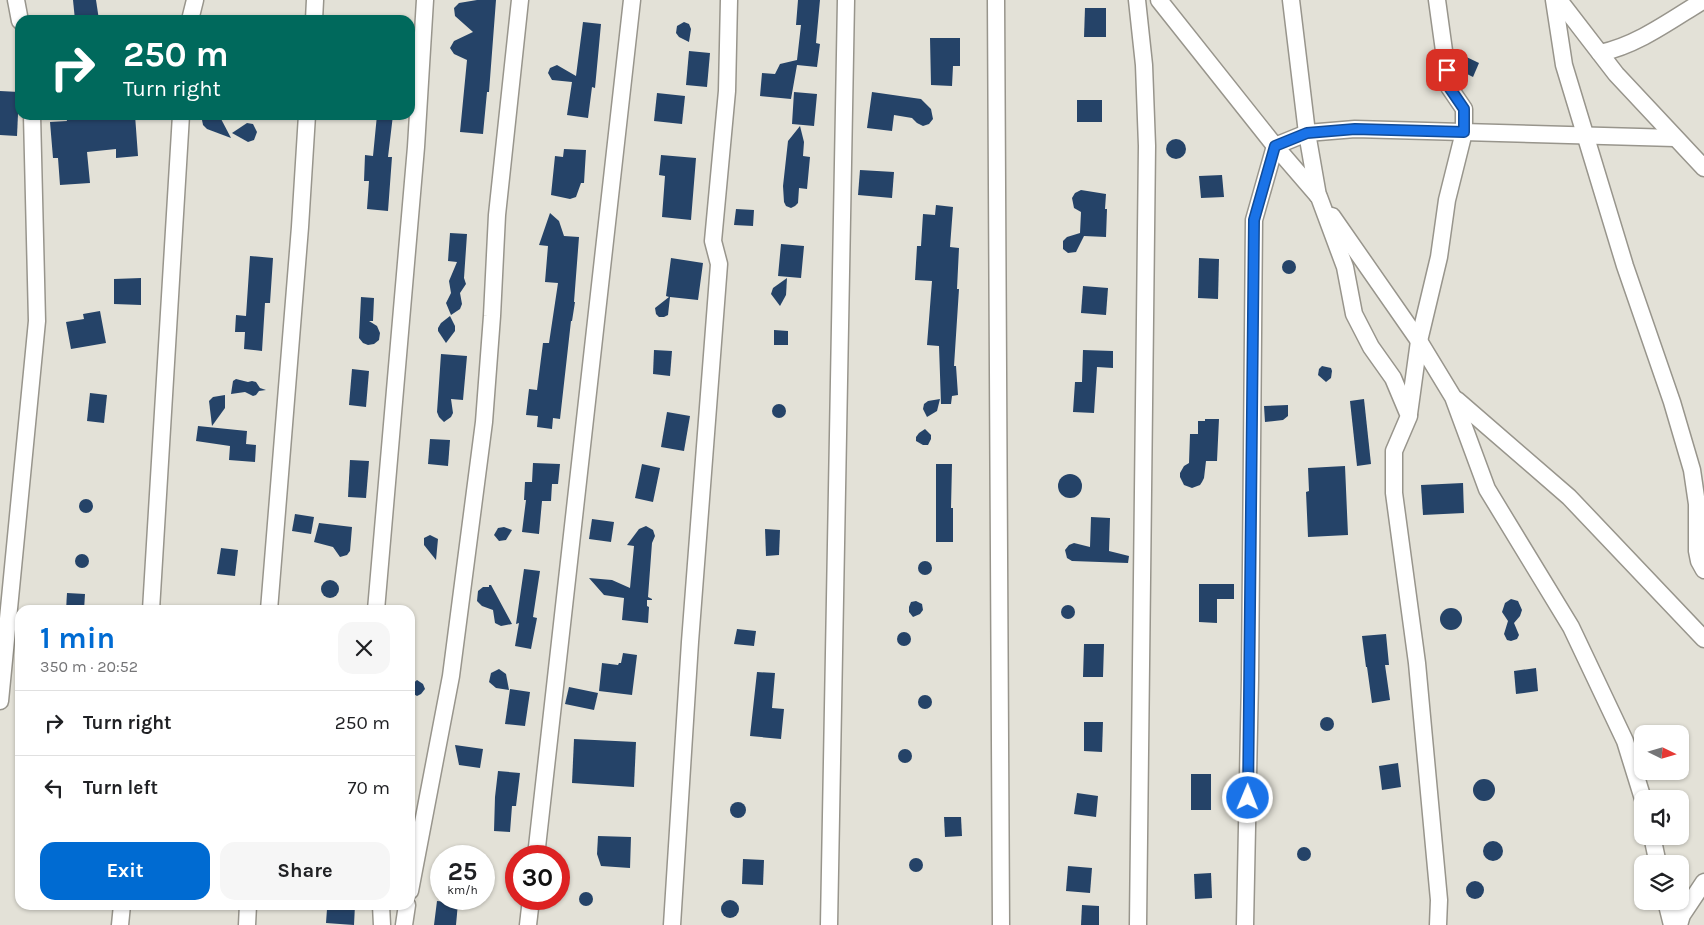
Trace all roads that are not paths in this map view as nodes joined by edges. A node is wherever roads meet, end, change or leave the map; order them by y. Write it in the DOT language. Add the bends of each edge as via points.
graph roads {
  1 [pos="16,0"];
  2 [pos="195,0"];
  3 [pos="315,0"];
  4 [pos="425,0"];
  5 [pos="520,0"];
  6 [pos="632,0"];
  7 [pos="729,0"];
  8 [pos="846,0"];
  9 [pos="996,0"];
  10 [pos="1137,0"];
  11 [pos="1159,0"];
  12 [pos="1291,0"];
  13 [pos="1437,0"];
  14 [pos="1554,0"];
  15 [pos="1559,0"];
  16 [pos="1704,0"];
  17 [pos="19,15"];
  18 [pos="191,15"];
  19 [pos="314,15"];
  20 [pos="1600,53"];
  21 [pos="32,120"];
  22 [pos="181,120"];
  23 [pos="307,120"];
  24 [pos="1464,132"];
  25 [pos="1307,133"];
  26 [pos="1585,136"];
  27 [pos="1675,138"];
  28 [pos="1275,146"];
  29 [pos="1703,164"];
  30 [pos="1319,197"];
  31 [pos="1419,341"];
  32 [pos="1453,397"];
  33 [pos="1409,416"];
  34 [pos="1704,570"];
  35 [pos="150,605"];
  36 [pos="269,605"];
  37 [pos="376,605"];
  38 [pos="1704,639"];
  39 [pos="0,701"];
  40 [pos="1640,790"];
  41 [pos="537,845"];
  42 [pos="415,865"];
  43 [pos="1704,882"];
  44 [pos="122,910"];
  45 [pos="248,910"];
  46 [pos="381,910"];
  47 [pos="406,910"];
  48 [pos="530,910"];
  49 [pos="1668,910"];
  50 [pos="120,925"];
  51 [pos="247,925"];
  52 [pos="382,925"];
  53 [pos="404,925"];
  54 [pos="528,925"];
  55 [pos="672,925"];
  56 [pos="829,925"];
  57 [pos="1000,925"];
  58 [pos="1138,925"];
  59 [pos="1245,925"];
  60 [pos="1438,925"];
  61 [pos="1672,925"];
  62 [pos="1679,925"];
  1 -- 17 [label="street"];
  2 -- 18 [label="street"];
  3 -- 19 [label="street"];
  4 -- 37 [label="street" via="416,147"];
  5 -- 42 [label="street" via="496,215 484,422 451,676"];
  6 -- 41 [label="street"];
  7 -- 55 [label="street" via="726,91 713,241 719,264"];
  8 -- 56 [label="street"];
  9 -- 57 [label="street"];
  10 -- 58 [label="street" via="1144,65 1146,146"];
  11 -- 28 [label="street"];
  12 -- 25 [label="street"];
  13 -- 24 [label="street" via="1449,87 1464,109"];
  14 -- 26 [label="street" via="1564,65"];
  15 -- 20 [label="street"];
  16 -- 20 [label="street" via="1617,49"];
  20 -- 27 [label="street"];
  21 -- 39 [label="street" via="37,321"];
  22 -- 35 [label="street"];
  23 -- 36 [label="street"];
  24 -- 25 [label="street" via="1355,129"];
  24 -- 26 [label="street"];
  24 -- 31 [label="street"];
  25 -- 28 [label="street"];
  25 -- 30 [label="street"];
  26 -- 27 [label="street"];
  26 -- 34 [label="street" via="1624,266 1686,447 1697,504 1697,551"];
  27 -- 29 [label="street"];
  28 -- 30 [label="street"];
  28 -- 59 [label="street" via="1254,220"];
  30 -- 31 [label="street"];
  30 -- 33 [label="street" via="1345,268 1354,314 1371,347 1393,378"];
  31 -- 32 [label="street"];
  31 -- 33 [label="street"];
  32 -- 38 [label="street" via="1569,497"];
  32 -- 40 [label="street" via="1487,489 1571,626 1626,741"];
  33 -- 60 [label="street" via="1394,451 1394,493 1417,663 1440,900"];
  43 -- 62 [label="street"];
  44 -- 50 [label="street"];
  45 -- 51 [label="street"];
  46 -- 52 [label="street"];
  47 -- 53 [label="street"];
  48 -- 54 [label="street"];
  49 -- 61 [label="street"];
}
